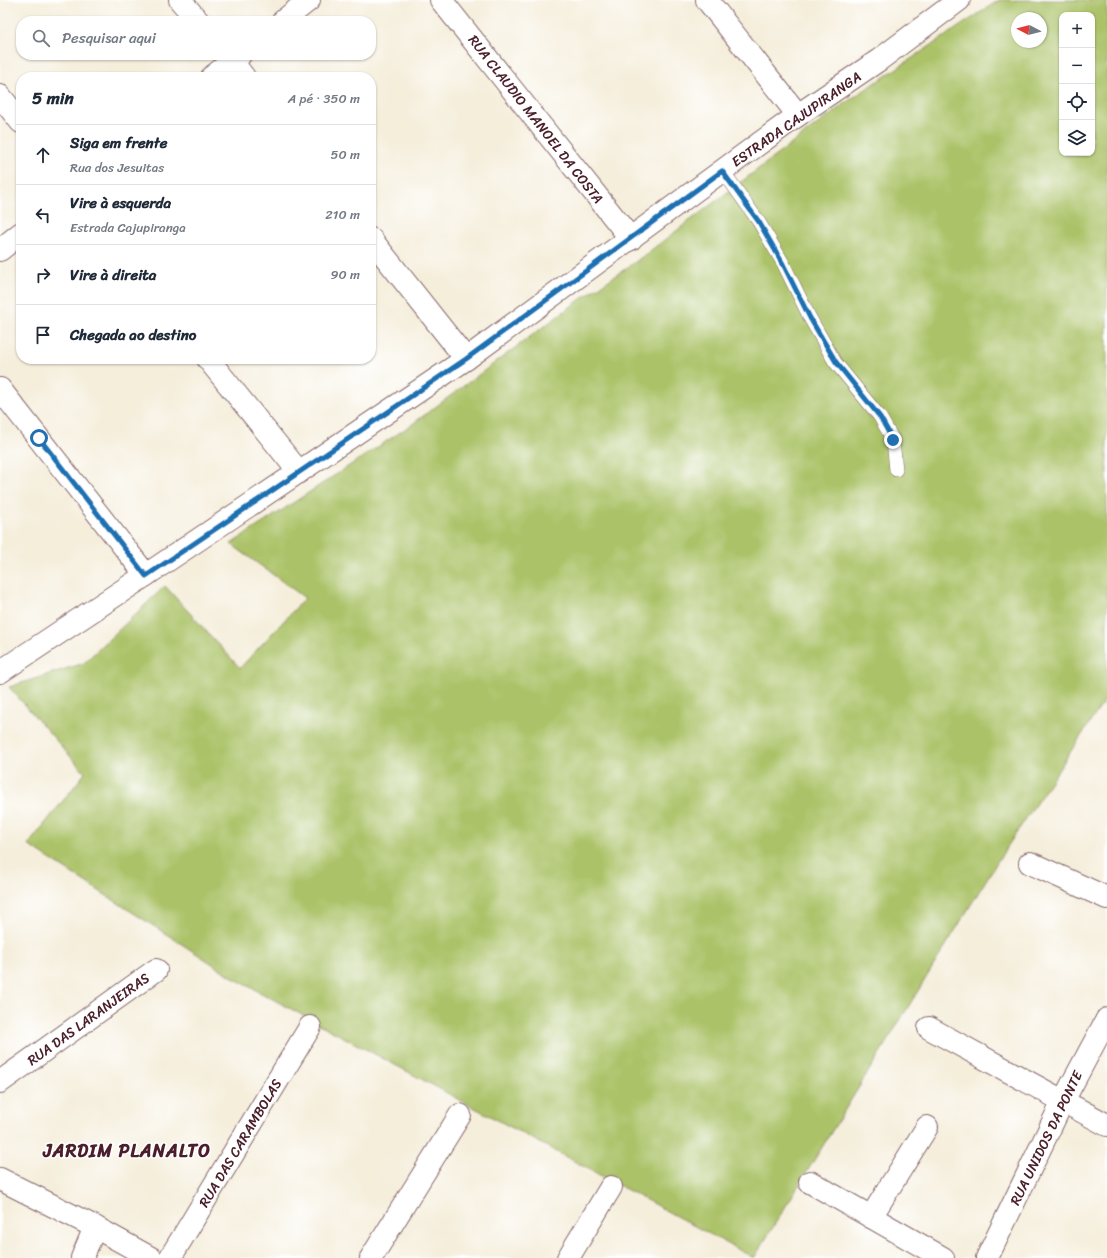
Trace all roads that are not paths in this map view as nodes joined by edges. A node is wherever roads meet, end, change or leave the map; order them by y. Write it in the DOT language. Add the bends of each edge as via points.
graph roads {
  1 [pos="180,0"];
  2 [pos="309,0"];
  3 [pos="441,0"];
  4 [pos="707,0"];
  5 [pos="960,0"];
  6 [pos="194,16"];
  7 [pos="289,16"];
  8 [pos="236,62"];
  9 [pos="220,72"];
  10 [pos="0,96"];
  11 [pos="798,115"];
  12 [pos="16,116"];
  13 [pos="722,171"];
  14 [pos="16,237"];
  15 [pos="631,239"];
  16 [pos="376,245"];
  17 [pos="0,250"];
  18 [pos="466,359"];
  19 [pos="212,364"];
  20 [pos="0,389"];
  21 [pos="896,470"];
  22 [pos="299,472"];
  23 [pos="146,576"];
  24 [pos="0,672"];
  25 [pos="1030,863"];
  26 [pos="1107,898"];
  27 [pos="156,970"];
  28 [pos="1107,1019"];
  29 [pos="310,1027"];
  30 [pos="929,1028"];
  31 [pos="0,1082"];
  32 [pos="1063,1101"];
  33 [pos="460,1115"];
  34 [pos="1107,1124"];
  35 [pos="927,1127"];
  36 [pos="0,1179"];
  37 [pos="810,1182"];
  38 [pos="611,1187"];
  39 [pos="871,1217"];
  40 [pos="95,1227"];
  41 [pos="82,1258"];
  42 [pos="151,1258"];
  43 [pos="170,1258"];
  44 [pos="371,1258"];
  45 [pos="568,1258"];
  46 [pos="943,1258"];
  47 [pos="987,1258"];
  1 -- 6 [label="street"];
  2 -- 7 [label="street"];
  3 -- 15 [label="street, RUA CLAUDIO MANOEL DA COSTA"];
  4 -- 11 [label="street"];
  5 -- 11 [label="street, ESTRADA CAJUPIRANGA" via="879,60"];
  8 -- 9 [label="street"];
  10 -- 12 [label="street"];
  11 -- 13 [label="street, ESTRADA CAJUPIRANGA"];
  13 -- 15 [label="street, ESTRADA CAJUPIRANGA"];
  13 -- 21 [label="lane" via="759,222 836,362 880,417 893,440"];
  14 -- 17 [label="street"];
  15 -- 18 [label="street, ESTRADA CAJUPIRANGA"];
  16 -- 18 [label="street"];
  18 -- 22 [label="street, ESTRADA CAJUPIRANGA"];
  19 -- 22 [label="street"];
  20 -- 23 [label="street"];
  22 -- 23 [label="street, ESTRADA CAJUPIRANGA"];
  23 -- 24 [label="street, ESTRADA CAJUPIRANGA"];
  25 -- 26 [label="street"];
  27 -- 31 [label="street, RUA DAS LARANJEIRAS"];
  28 -- 32 [label="street, RUA UNIDOS DA PONTE"];
  29 -- 43 [label="street, RUA DAS CARAMBOLAS"];
  30 -- 32 [label="street"];
  32 -- 34 [label="street"];
  32 -- 47 [label="street, RUA UNIDOS DA PONTE"];
  33 -- 44 [label="street"];
  35 -- 39 [label="street"];
  36 -- 40 [label="street"];
  37 -- 39 [label="street"];
  38 -- 45 [label="street"];
  39 -- 46 [label="street"];
  40 -- 41 [label="street"];
  40 -- 42 [label="street"];
}
